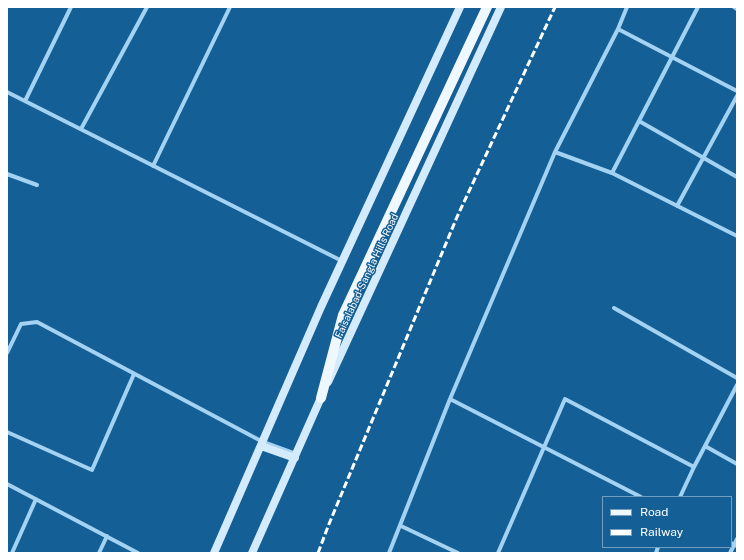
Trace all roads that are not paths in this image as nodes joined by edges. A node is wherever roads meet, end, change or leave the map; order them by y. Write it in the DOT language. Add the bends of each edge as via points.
graph roads {
  1 [pos="71,7"];
  2 [pos="147,7"];
  3 [pos="230,7"];
  4 [pos="460,7"];
  5 [pos="488,7"];
  6 [pos="501,7"];
  7 [pos="627,7"];
  8 [pos="698,7"];
  9 [pos="734,7"];
  10 [pos="737,8"];
  11 [pos="618,29"];
  12 [pos="672,57"];
  13 [pos="737,91"];
  14 [pos="7,92"];
  15 [pos="737,96"];
  16 [pos="25,101"];
  17 [pos="639,121"];
  18 [pos="81,129"];
  19 [pos="555,152"];
  20 [pos="704,157"];
  21 [pos="153,166"];
  22 [pos="612,173"];
  23 [pos="7,174"];
  24 [pos="737,176"];
  25 [pos="37,185"];
  26 [pos="677,206"];
  27 [pos="737,236"];
  28 [pos="343,261"];
  29 [pos="614,308"];
  30 [pos="7,353"];
  31 [pos="134,374"];
  32 [pos="737,378"];
  33 [pos="737,385"];
  34 [pos="321,398"];
  35 [pos="450,399"];
  36 [pos="7,432"];
  37 [pos="262,444"];
  38 [pos="705,446"];
  39 [pos="544,448"];
  40 [pos="296,456"];
  41 [pos="737,464"];
  42 [pos="694,467"];
  43 [pos="7,484"];
  44 [pos="639,496"];
  45 [pos="680,496"];
  46 [pos="36,499"];
  47 [pos="401,526"];
  48 [pos="107,536"];
  49 [pos="737,539"];
  50 [pos="734,545"];
  51 [pos="12,553"];
  52 [pos="99,553"];
  53 [pos="138,553"];
  54 [pos="214,553"];
  55 [pos="252,553"];
  56 [pos="389,553"];
  57 [pos="458,553"];
  58 [pos="498,553"];
  59 [pos="730,553"];
  1 -- 16 [label="street"];
  2 -- 18 [label="street"];
  3 -- 21 [label="street"];
  4 -- 28 [label="main road"];
  5 -- 34 [label="main road" via="343,316"];
  6 -- 34 [label="main road, Faisalabad-Sangla Hills Road"];
  7 -- 11 [label="street"];
  8 -- 12 [label="street"];
  9 -- 10 [label="street"];
  11 -- 12 [label="street"];
  11 -- 19 [label="street"];
  12 -- 13 [label="street"];
  12 -- 17 [label="street"];
  14 -- 16 [label="street"];
  15 -- 20 [label="street"];
  16 -- 18 [label="street"];
  17 -- 20 [label="street"];
  17 -- 22 [label="street"];
  18 -- 21 [label="street"];
  19 -- 22 [label="street"];
  19 -- 35 [label="street"];
  20 -- 24 [label="street"];
  20 -- 26 [label="street"];
  21 -- 28 [label="street"];
  22 -- 26 [label="street"];
  23 -- 25 [label="street"];
  26 -- 27 [label="street"];
  28 -- 37 [label="main road"];
  29 -- 32 [label="street"];
  30 -- 31 [label="street" via="21,324 37,322"];
  31 -- 36 [label="street" via="92,470"];
  31 -- 37 [label="street"];
  33 -- 38 [label="street"];
  34 -- 40 [label="main road, Faisalabad-Sangla Hills Road"];
  35 -- 39 [label="street"];
  35 -- 47 [label="street"];
  37 -- 40 [label="main road"];
  37 -- 54 [label="main road"];
  38 -- 41 [label="street"];
  38 -- 42 [label="street"];
  39 -- 42 [label="street" via="565,399"];
  39 -- 44 [label="street"];
  39 -- 58 [label="street"];
  40 -- 55 [label="main road, Faisalabad-Sangla Hills Road"];
  42 -- 45 [label="street"];
  43 -- 46 [label="street"];
  46 -- 48 [label="street"];
  46 -- 51 [label="street"];
  47 -- 56 [label="street"];
  47 -- 57 [label="street"];
  48 -- 52 [label="street"];
  48 -- 53 [label="street"];
  49 -- 50 [label="street"];
  50 -- 59 [label="street"];
}
